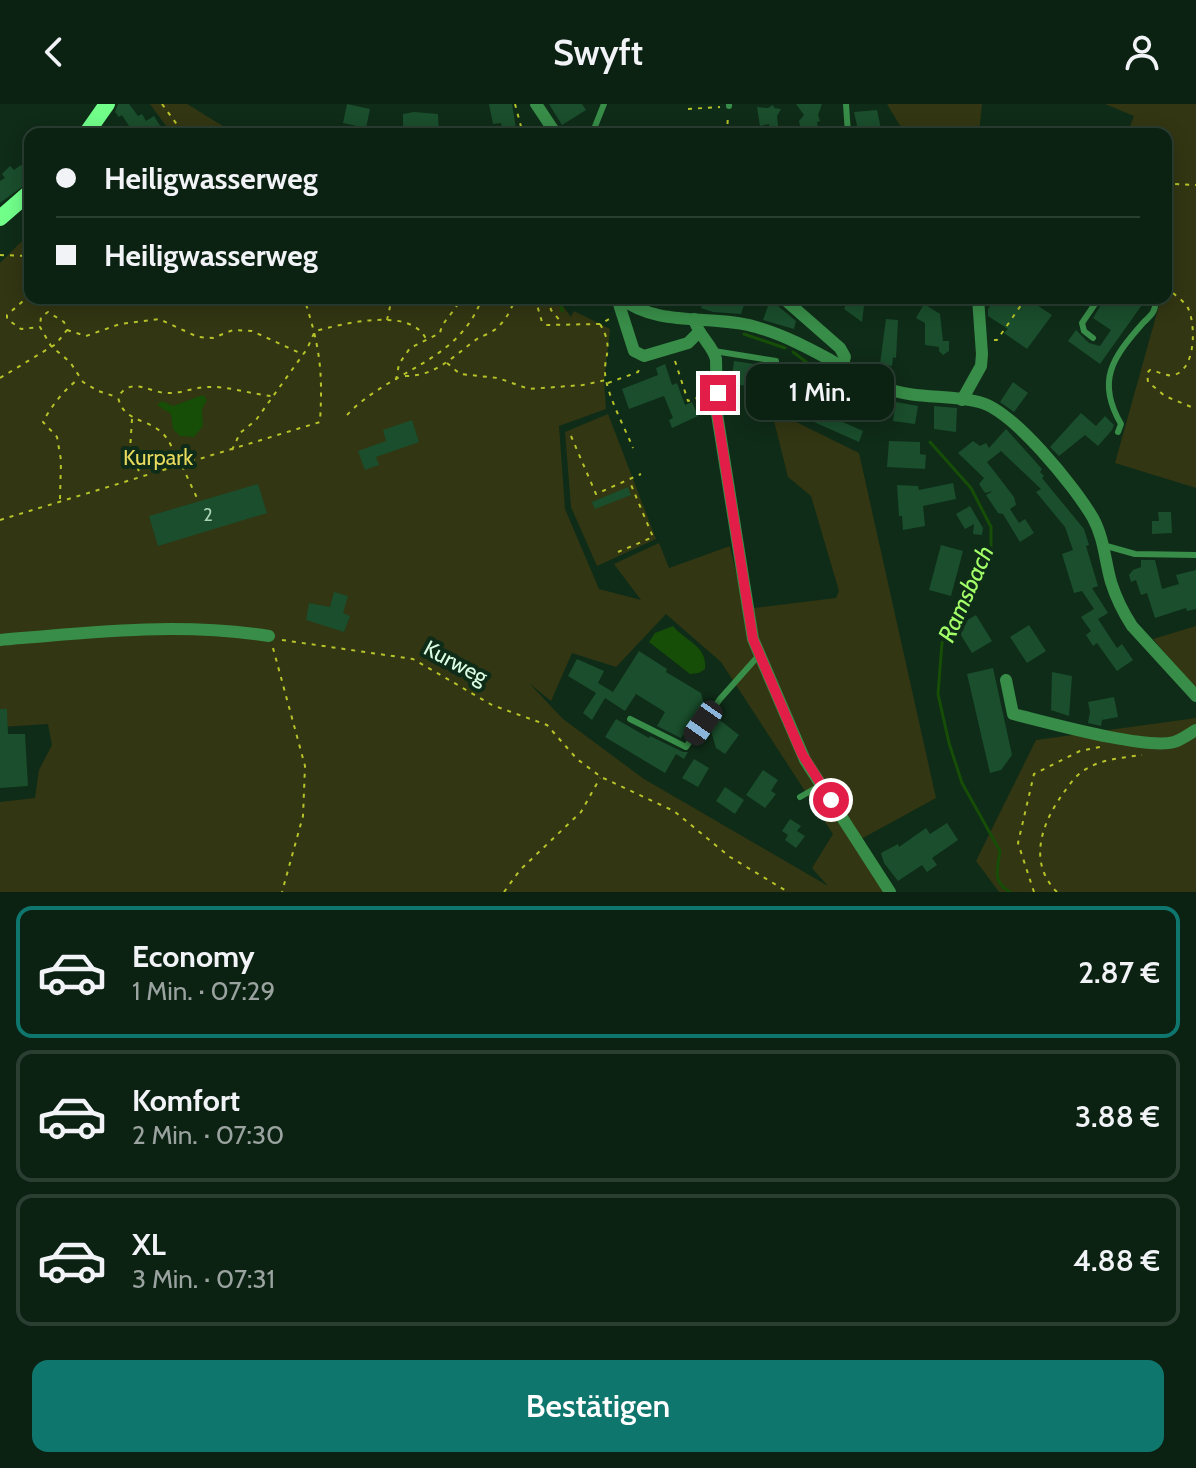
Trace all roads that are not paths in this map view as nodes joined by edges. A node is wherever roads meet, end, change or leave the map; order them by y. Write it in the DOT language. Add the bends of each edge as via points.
graph roads {
  1 [pos="107,104"];
  2 [pos="536,104"];
  3 [pos="604,104"];
  4 [pos="846,104"];
  5 [pos="90,128"];
  6 [pos="552,128"];
  7 [pos="594,128"];
  8 [pos="848,128"];
  9 [pos="24,197"];
  10 [pos="0,218"];
  11 [pos="619,304"];
  12 [pos="639,304"];
  13 [pos="790,304"];
  14 [pos="978,304"];
  15 [pos="1095,304"];
  16 [pos="1155,304"];
  17 [pos="694,319"];
  18 [pos="698,333"];
  19 [pos="1093,338"];
  20 [pos="714,351"];
  21 [pos="776,361"];
  22 [pos="842,366"];
  23 [pos="962,400"];
  24 [pos="1118,432"];
  25 [pos="1103,545"];
  26 [pos="1196,555"];
  27 [pos="269,636"];
  28 [pos="0,640"];
  29 [pos="760,654"];
  30 [pos="1006,680"];
  31 [pos="1196,696"];
  32 [pos="630,719"];
  33 [pos="1196,732"];
  34 [pos="1186,745"];
  35 [pos="821,785"];
  36 [pos="800,797"];
  37 [pos="890,892"];
  1 -- 5 [label="main road"];
  2 -- 6 [label="street"];
  3 -- 7 [label="lane"];
  4 -- 8 [label="lane"];
  9 -- 10 [label="main road"];
  11 -- 18 [label="street" via="634,351 644,356 688,343"];
  12 -- 17 [label="street" via="671,317"];
  13 -- 22 [label="street" via="840,348"];
  14 -- 23 [label="street" via="981,366"];
  15 -- 19 [label="lane" via="1082,323"];
  16 -- 24 [label="lane" via="1109,376 1107,393 1121,424"];
  17 -- 18 [label="street"];
  17 -- 22 [label="street" via="759,327"];
  18 -- 20 [label="street"];
  20 -- 21 [label="lane"];
  20 -- 29 [label="street" via="717,414 751,627"];
  22 -- 23 [label="street" via="889,389"];
  23 -- 25 [label="street" via="996,408 1016,425 1084,504"];
  25 -- 26 [label="lane" via="1135,554"];
  25 -- 31 [label="street" via="1124,614"];
  27 -- 28 [label="street" via="185,627"];
  29 -- 32 [label="lane" via="686,747"];
  29 -- 35 [label="street"];
  30 -- 33 [label="street" via="1013,714 1147,741 1170,743"];
  33 -- 34 [label="street"];
  35 -- 36 [label="lane"];
  35 -- 37 [label="street"];
}
